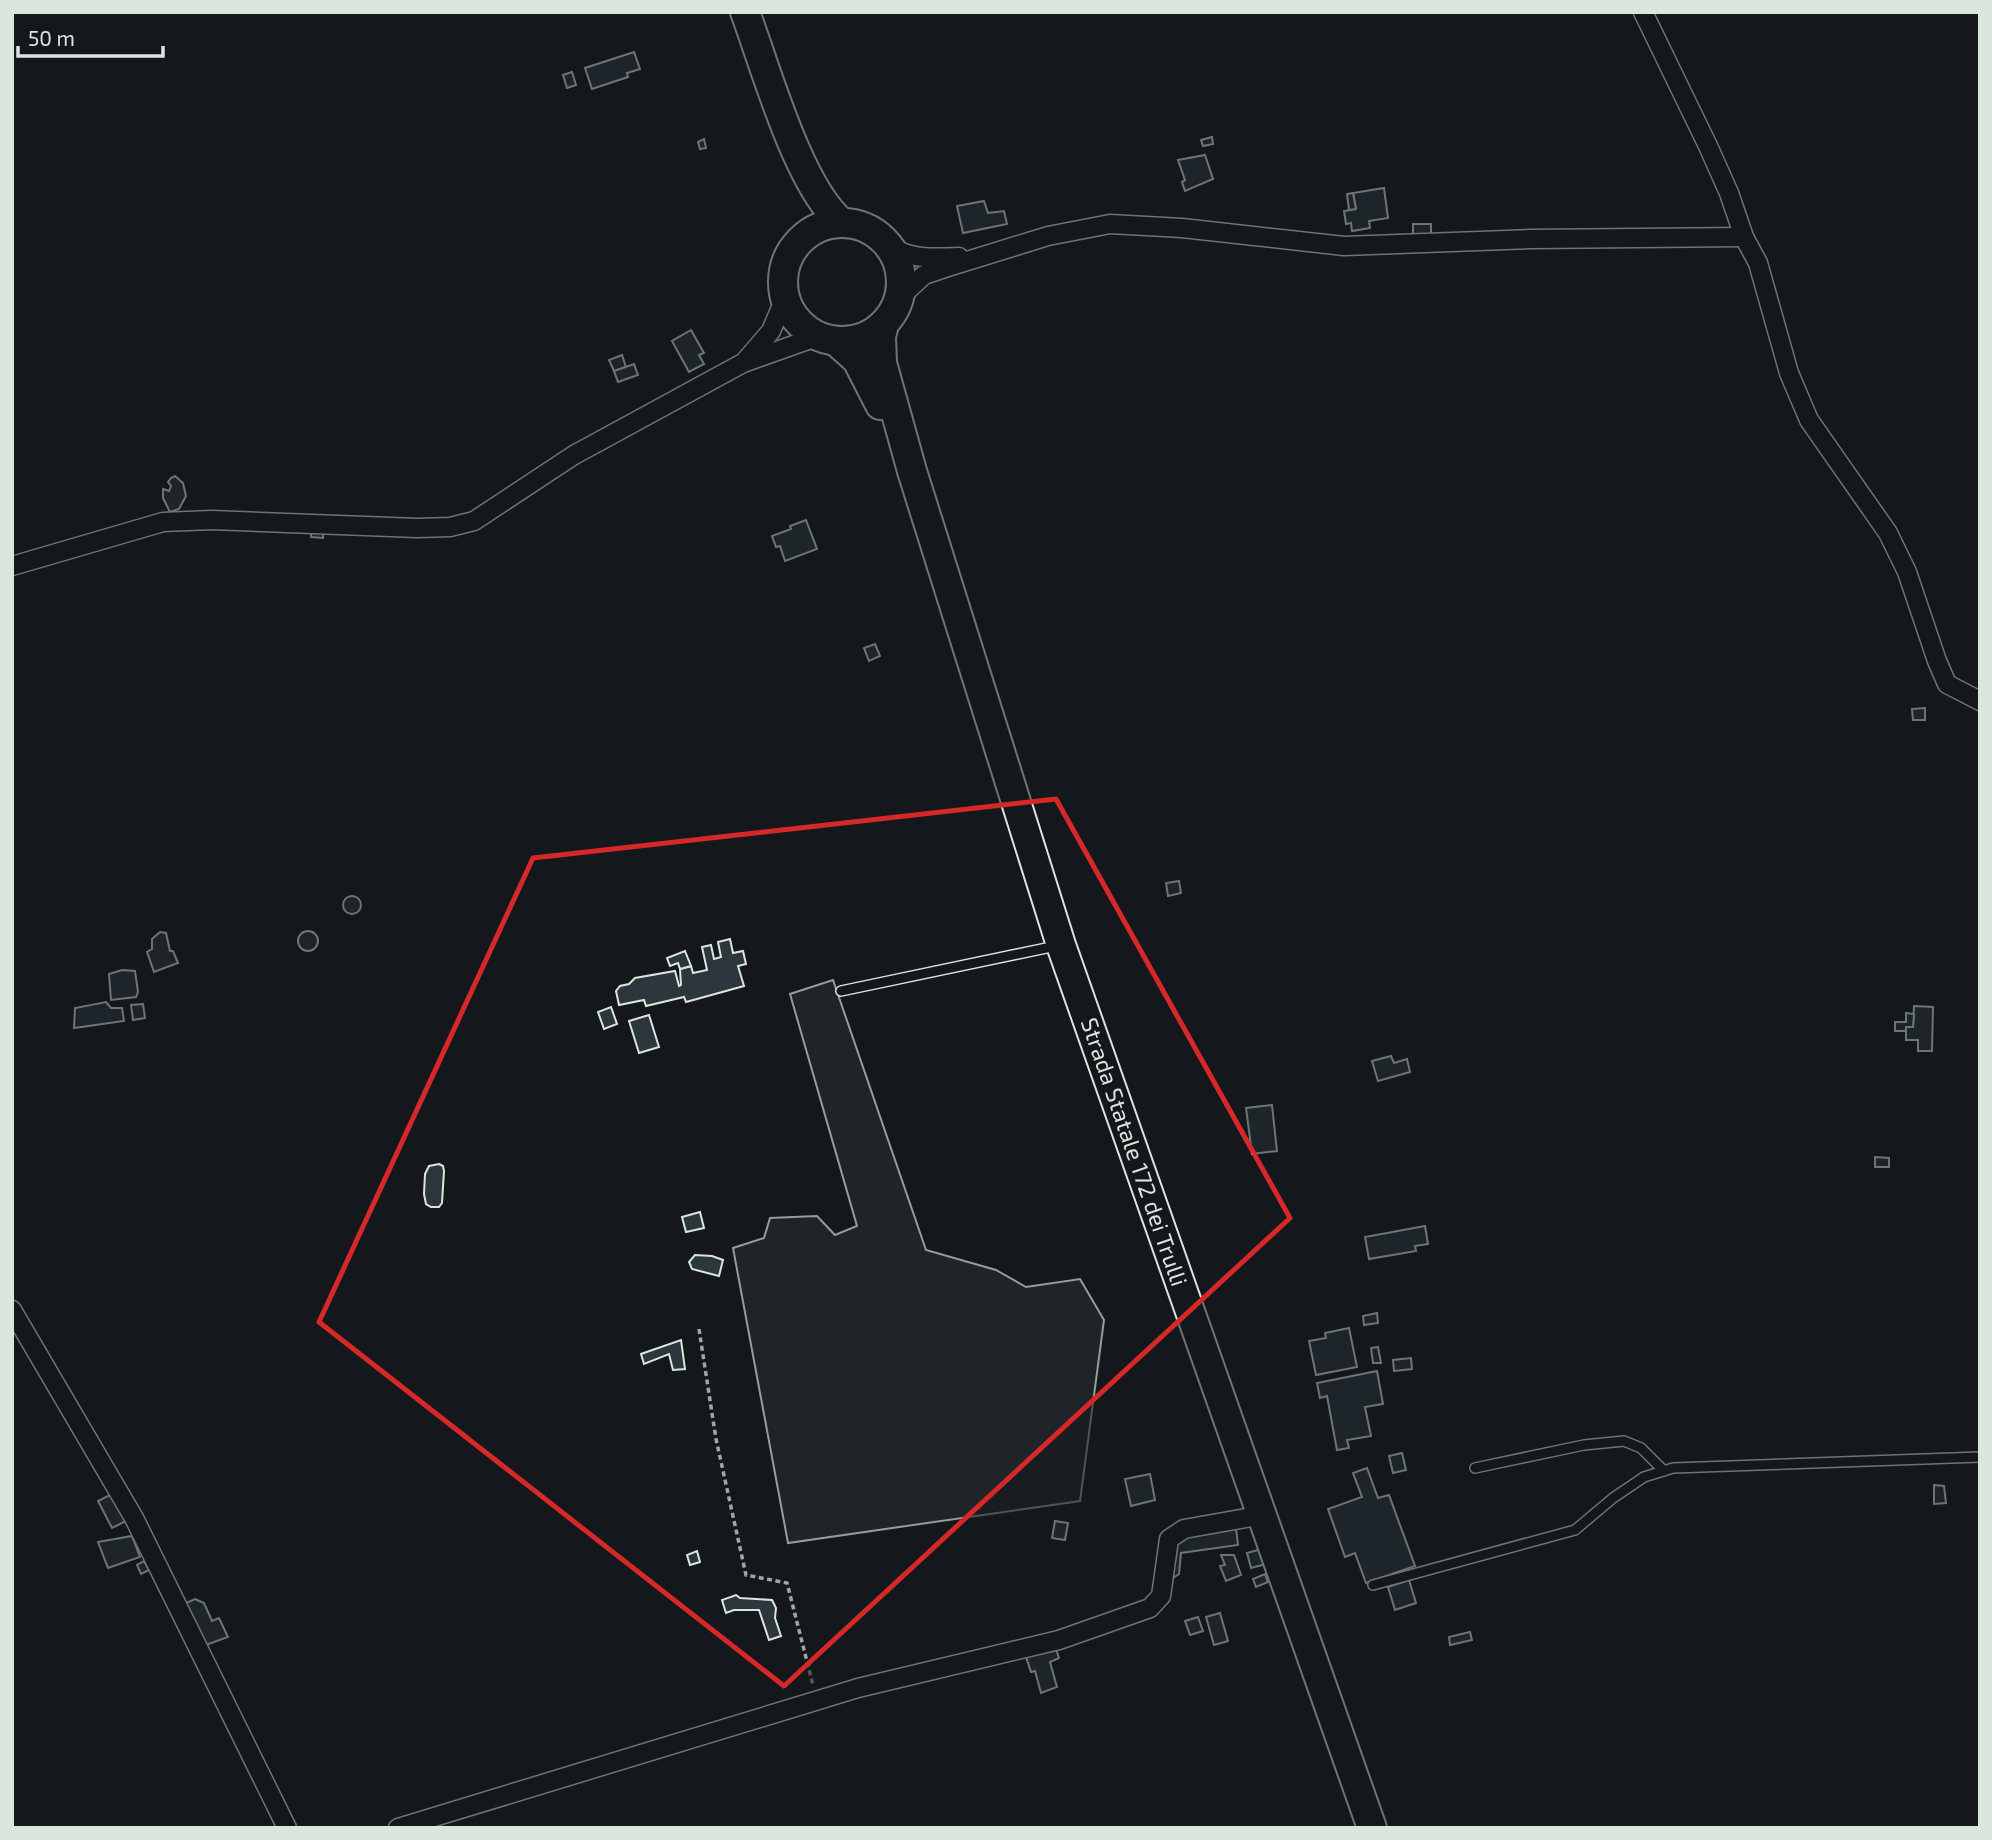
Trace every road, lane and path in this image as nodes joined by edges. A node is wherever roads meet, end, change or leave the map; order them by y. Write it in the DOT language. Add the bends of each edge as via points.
graph roads {
  1 [pos="746,12"];
  2 [pos="1643,12"];
  3 [pos="805,171"];
  4 [pos="842,223"];
  5 [pos="805,236"];
  6 [pos="1744,237"];
  7 [pos="890,246"];
  8 [pos="980,256"];
  9 [pos="900,297"];
  10 [pos="785,298"];
  11 [pos="884,324"];
  12 [pos="828,339"];
  13 [pos="743,363"];
  14 [pos="912,471"];
  15 [pos="12,566"];
  16 [pos="1980,702"];
  17 [pos="1062,945"];
  18 [pos="841,991"];
  19 [pos="12,1310"];
  20 [pos="699,1329"];
  21 [pos="1980,1457"];
  22 [pos="1475,1468"];
  23 [pos="1664,1471"];
  24 [pos="1263,1516"];
  25 [pos="1373,1586"];
  26 [pos="817,1701"];
  27 [pos="287,1828"];
  28 [pos="398,1828"];
  29 [pos="1372,1828"];
  1 -- 3 [label="main road"];
  2 -- 6 [label="street" via="1729,193"];
  3 -- 4 [label="main road"];
  3 -- 5 [label="main road"];
  4 -- 5 [label="main road" via="822,226"];
  4 -- 7 [label="main road" via="870,230"];
  5 -- 10 [label="main road" via="787,259"];
  6 -- 8 [label="street" via="1344,246 1110,224"];
  6 -- 16 [label="street" via="1758,263 1789,373 1809,419 1888,533 1907,572 1947,684"];
  7 -- 8 [label="street" via="921,258"];
  7 -- 9 [label="main road" via="901,278"];
  8 -- 9 [label="street" via="924,275"];
  9 -- 11 [label="main road, Strada Statale 172 dei Trulli"];
  10 -- 12 [label="main road, Strada Statale 172 dei Trulli" via="802,326"];
  10 -- 13 [label="street" via="771,331"];
  11 -- 12 [label="main road" via="869,335"];
  11 -- 14 [label="main road, Strada Statale 172 dei Trulli" via="882,363"];
  12 -- 13 [label="street"];
  12 -- 14 [label="main road, Strada Statale 172 dei Trulli" via="851,353 862,368"];
  13 -- 15 [label="street" via="574,455 474,521 417,528 163,522"];
  14 -- 17 [label="main road, Strada Statale 172 dei Trulli"];
  17 -- 18 [label="lane"];
  17 -- 24 [label="main road, Strada Statale 172 dei Trulli"];
  19 -- 27 [label="street" via="134,1518"];
  20 -- 26 [label="path" via="716,1439 746,1575 787,1583"];
  21 -- 23 [label="lane"];
  22 -- 23 [label="lane" via="1624,1441 1641,1448"];
  23 -- 25 [label="lane" via="1644,1477 1575,1530"];
  24 -- 26 [label="street" via="1184,1529 1169,1539 1161,1596 1150,1608 1059,1640"];
  24 -- 29 [label="main road, Strada Statale 172 dei Trulli"];
  26 -- 28 [label="street"];
}
